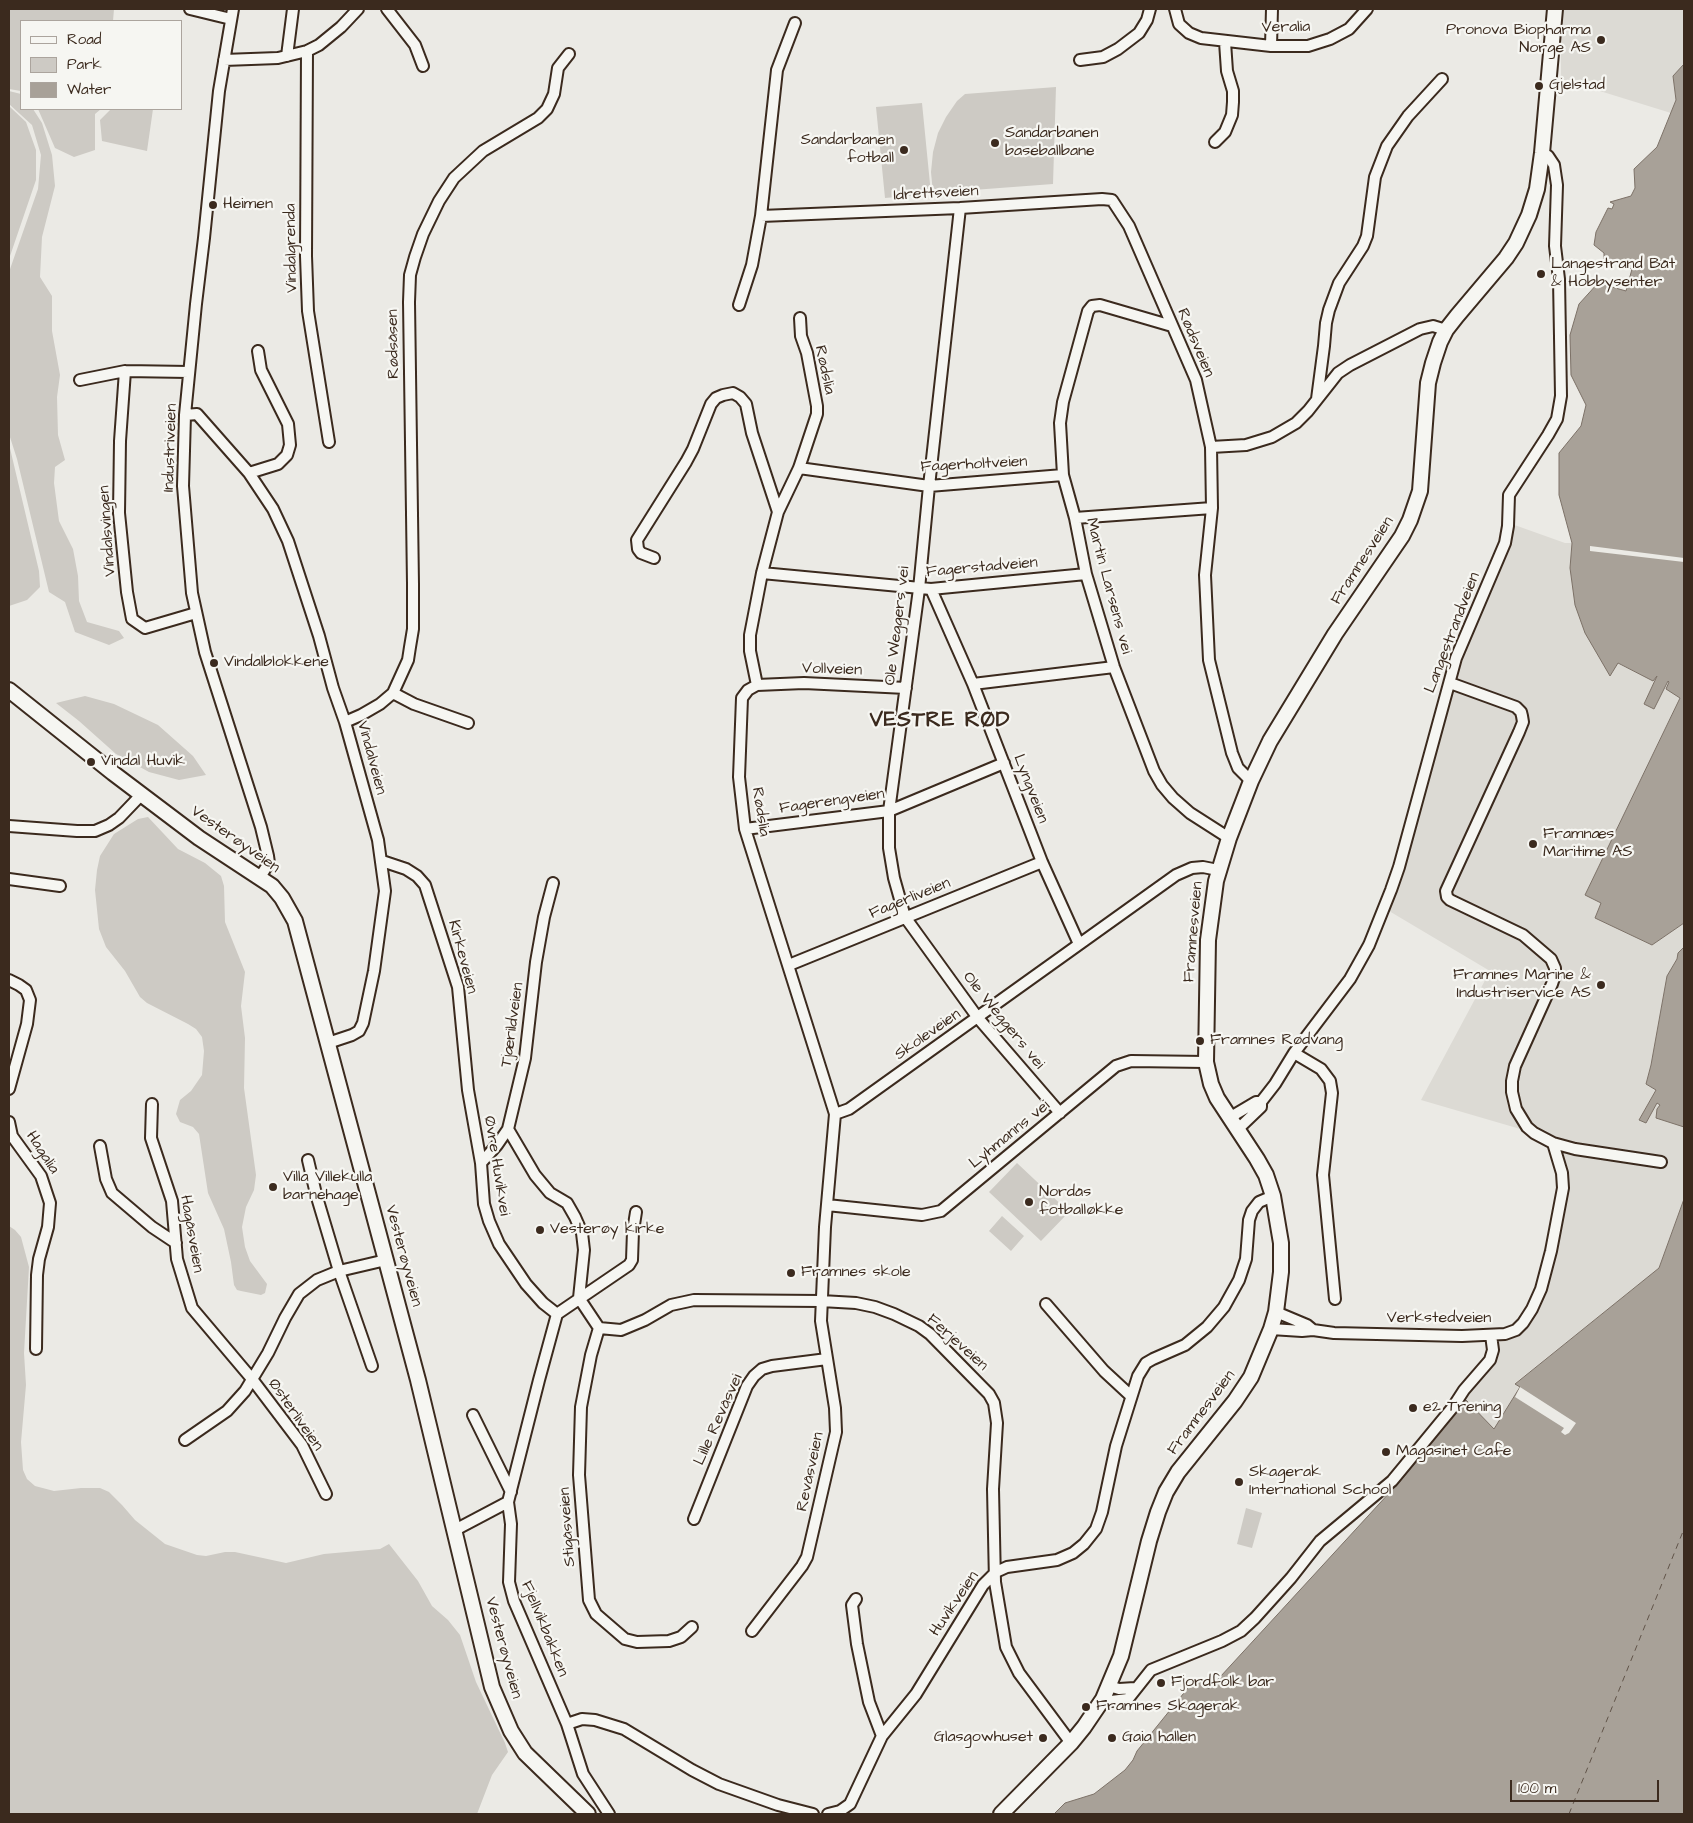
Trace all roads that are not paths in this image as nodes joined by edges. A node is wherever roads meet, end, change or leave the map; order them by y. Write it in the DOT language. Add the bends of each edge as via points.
graph roads {
  1 [pos="190,9"];
  2 [pos="294,9"];
  3 [pos="358,9"];
  4 [pos="387,9"];
  5 [pos="1150,9"];
  6 [pos="1176,9"];
  7 [pos="1272,9"];
  8 [pos="1367,9"];
  9 [pos="1554,9"];
  10 [pos="232,14"];
  11 [pos="795,23"];
  12 [pos="1224,42"];
  13 [pos="1271,46"];
  14 [pos="307,51"];
  15 [pos="569,54"];
  16 [pos="287,56"];
  17 [pos="224,60"];
  18 [pos="1080,60"];
  19 [pos="423,66"];
  20 [pos="1442,79"];
  21 [pos="1215,142"];
  22 [pos="1542,153"];
  23 [pos="1112,200"];
  24 [pos="960,208"];
  25 [pos="761,216"];
  26 [pos="739,305"];
  27 [pos="800,318"];
  28 [pos="1172,326"];
  29 [pos="1446,330"];
  30 [pos="258,350"];
  31 [pos="125,371"];
  32 [pos="189,372"];
  33 [pos="80,380"];
  34 [pos="1317,400"];
  35 [pos="186,415"];
  36 [pos="329,442"];
  37 [pos="1211,447"];
  38 [pos="798,468"];
  39 [pos="249,473"];
  40 [pos="1062,475"];
  41 [pos="929,486"];
  42 [pos="1212,508"];
  43 [pos="778,512"];
  44 [pos="1074,518"];
  45 [pos="654,558"];
  46 [pos="762,573"];
  47 [pos="1086,574"];
  48 [pos="919,589"];
  49 [pos="931,589"];
  50 [pos="196,613"];
  51 [pos="1114,667"];
  52 [pos="1450,683"];
  53 [pos="972,684"];
  54 [pos="757,685"];
  55 [pos="906,688"];
  56 [pos="9,690"];
  57 [pos="393,693"];
  58 [pos="346,722"];
  59 [pos="468,723"];
  60 [pos="1004,763"];
  61 [pos="1251,781"];
  62 [pos="142,794"];
  63 [pos="889,811"];
  64 [pos="9,826"];
  65 [pos="745,829"];
  66 [pos="1229,838"];
  67 [pos="382,861"];
  68 [pos="1042,862"];
  69 [pos="1218,870"];
  70 [pos="260,877"];
  71 [pos="9,878"];
  72 [pos="553,883"];
  73 [pos="60,886"];
  74 [pos="906,917"];
  75 [pos="1079,944"];
  76 [pos="789,964"];
  77 [pos="9,980"];
  78 [pos="978,1018"];
  79 [pos="328,1043"];
  80 [pos="1294,1053"];
  81 [pos="1206,1062"];
  82 [pos="9,1089"];
  83 [pos="468,1090"];
  84 [pos="152,1104"];
  85 [pos="1060,1113"];
  86 [pos="835,1114"];
  87 [pos="9,1122"];
  88 [pos="1233,1124"];
  89 [pos="508,1129"];
  90 [pos="1553,1143"];
  91 [pos="100,1146"];
  92 [pos="308,1160"];
  93 [pos="481,1162"];
  94 [pos="1660,1162"];
  95 [pos="1273,1196"];
  96 [pos="828,1205"];
  97 [pos="636,1212"];
  98 [pos="176,1243"];
  99 [pos="386,1260"];
  100 [pos="339,1271"];
  101 [pos="579,1298"];
  102 [pos="1335,1299"];
  103 [pos="821,1301"];
  104 [pos="1046,1304"];
  105 [pos="1276,1312"];
  106 [pos="557,1314"];
  107 [pos="599,1328"];
  108 [pos="1271,1329"];
  109 [pos="1313,1330"];
  110 [pos="1490,1335"];
  111 [pos="36,1349"];
  112 [pos="827,1359"];
  113 [pos="372,1366"];
  114 [pos="252,1379"];
  115 [pos="1131,1396"];
  116 [pos="473,1414"];
  117 [pos="185,1440"];
  118 [pos="326,1494"];
  119 [pos="510,1497"];
  120 [pos="694,1519"];
  121 [pos="455,1530"];
  122 [pos="996,1572"];
  123 [pos="856,1599"];
  124 [pos="692,1627"];
  125 [pos="752,1631"];
  126 [pos="1109,1686"];
  127 [pos="1135,1688"];
  128 [pos="1103,1699"];
  129 [pos="567,1724"];
  130 [pos="882,1736"];
  131 [pos="1071,1743"];
  132 [pos="588,1814"];
  133 [pos="609,1814"];
  134 [pos="813,1814"];
  135 [pos="828,1814"];
  136 [pos="1001,1814"];
  1 -- 10 [label="street"];
  2 -- 16 [label="street"];
  3 -- 14 [label="street" via="319,45"];
  4 -- 19 [label="street" via="415,44"];
  5 -- 18 [label="street" via="1139,33 1129,42 1103,57"];
  6 -- 12 [label="street, Veralia" via="1179,24 1189,33"];
  7 -- 13 [label="street"];
  8 -- 13 [label="street, Veralia" via="1349,28 1330,39 1308,46"];
  9 -- 22 [label="main road, Framnesveien"];
  10 -- 17 [label="street, Industriveien"];
  11 -- 25 [label="street" via="778,70"];
  12 -- 13 [label="street, Veralia"];
  12 -- 21 [label="street" via="1234,102 1225,132"];
  14 -- 16 [label="street"];
  14 -- 36 [label="street, Vindalgrenda" via="308,311"];
  15 -- 57 [label="street, Rødsåsen" via="558,68 554,94 547,109 538,118 483,151 454,178 423,234 410,275 413,629 408,660"];
  16 -- 17 [label="street"];
  17 -- 32 [label="street, Industriveien"];
  20 -- 34 [label="street" via="1408,116 1387,146 1374,177 1365,241 1339,283 1329,310"];
  22 -- 29 [label="main road, Framnesveien" via="1537,189 1524,229 1506,258"];
  22 -- 52 [label="street, Langestrandveien" via="1554,164 1557,185 1555,246 1559,279 1560,406 1553,426 1509,495 1505,543 1456,658"];
  23 -- 24 [label="street, Idrettsveien"];
  23 -- 28 [label="street, Rødsveien" via="1129,226"];
  24 -- 25 [label="street, Idrettsveien"];
  24 -- 41 [label="street, Ole Weggers vei"];
  25 -- 26 [label="street" via="752,265"];
  27 -- 38 [label="street, Rødslia" via="816,414"];
  28 -- 37 [label="street, Rødsveien" via="1196,380"];
  28 -- 40 [label="street, Martin Larsens vei" via="1100,305 1092,306 1088,311 1063,402 1060,423"];
  29 -- 34 [label="street" via="1433,326 1420,330 1367,355 1338,374"];
  29 -- 61 [label="main road, Framnesveien" via="1428,383 1420,491 1410,520 1282,720"];
  30 -- 39 [label="street" via="261,370 288,424 290,445 287,455 278,464"];
  31 -- 32 [label="street"];
  31 -- 33 [label="street"];
  31 -- 50 [label="street, Vindalsvingen" via="119,513 132,619 145,628"];
  32 -- 35 [label="street, Industriveien"];
  34 -- 37 [label="street" via="1296,423 1272,437 1246,445"];
  35 -- 39 [label="street, Vindalveien" via="198,414"];
  35 -- 50 [label="street, Industriveien" via="183,486"];
  37 -- 42 [label="street, Rødsveien"];
  38 -- 41 [label="street, Fagerholtveien"];
  38 -- 43 [label="street, Rødslia"];
  39 -- 58 [label="street, Vindalveien" via="273,509 288,541"];
  40 -- 41 [label="street, Fagerholtveien"];
  40 -- 44 [label="street, Martin Larsens vei"];
  41 -- 48 [label="street, Ole Weggers vei"];
  42 -- 44 [label="street"];
  42 -- 61 [label="street, Rødsveien" via="1205,575 1209,660 1232,753 1238,768"];
  43 -- 45 [label="street" via="746,404 733,393 723,395 711,404 686,462 637,540 638,549"];
  43 -- 46 [label="street, Rødslia"];
  44 -- 47 [label="street, Martin Larsens vei"];
  46 -- 48 [label="street, Fagerstadveien"];
  46 -- 54 [label="street, Rødslia" via="750,635"];
  47 -- 49 [label="street, Fagerstadveien"];
  47 -- 51 [label="street, Martin Larsens vei"];
  48 -- 49 [label="street, Fagerstadveien"];
  48 -- 55 [label="street, Ole Weggers vei"];
  49 -- 53 [label="street, Lyngveien"];
  50 -- 70 [label="street, Industriveien" via="205,652 261,827 269,863"];
  51 -- 53 [label="street"];
  51 -- 66 [label="street, Martin Larsens vei" via="1162,785 1190,813"];
  52 -- 80 [label="street, Langestrandveien" via="1384,908 1357,968"];
  52 -- 90 [label="street" via="1516,707 1521,712 1519,732 1446,891 1450,900 1523,935 1551,959 1555,968 1552,984 1515,1066 1512,1081 1513,1100 1520,1117 1534,1133"];
  53 -- 60 [label="street, Lyngveien"];
  54 -- 55 [label="street, Vollveien" via="804,683"];
  54 -- 65 [label="street, Rødslia" via="742,698 740,718 739,778"];
  55 -- 63 [label="street, Ole Weggers vei"];
  56 -- 62 [label="main road, Vesterøyveien"];
  57 -- 58 [label="street, Rødsåsen" via="380,704"];
  57 -- 59 [label="street"];
  58 -- 67 [label="street, Vindalveien"];
  60 -- 63 [label="street, Fagerengveien"];
  60 -- 68 [label="street, Lyngveien"];
  61 -- 66 [label="main road, Framnesveien"];
  62 -- 64 [label="street" via="119,818 96,830"];
  62 -- 70 [label="main road, Vesterøyveien" via="214,849"];
  63 -- 65 [label="street, Fagerengveien"];
  63 -- 74 [label="street, Ole Weggers vei" via="889,848"];
  65 -- 76 [label="street, Rødslia"];
  66 -- 69 [label="main road, Framnesveien"];
  67 -- 79 [label="street, Vindalveien" via="385,891 382,924 363,1023 352,1035"];
  67 -- 83 [label="street, Kirkeveien" via="406,869 425,885 458,986"];
  68 -- 74 [label="street, Fagerliveien"];
  68 -- 75 [label="street, Lyngveien"];
  69 -- 75 [label="street, Skoleveien" via="1192,868 1176,875"];
  69 -- 81 [label="main road, Framnesveien" via="1208,940"];
  70 -- 79 [label="main road, Vesterøyveien" via="282,898 295,921"];
  71 -- 73 [label="street"];
  72 -- 89 [label="street, Tjærildveien" via="536,962 525,1058"];
  74 -- 76 [label="street, Fagerliveien"];
  74 -- 78 [label="street, Ole Weggers vei"];
  75 -- 78 [label="street, Skoleveien"];
  76 -- 86 [label="street, Rødslia"];
  77 -- 82 [label="street" via="26,990 30,1000 27,1024"];
  78 -- 85 [label="street, Ole Weggers vei"];
  78 -- 86 [label="street, Skoleveien" via="850,1109"];
  79 -- 99 [label="main road, Vesterøyveien"];
  80 -- 88 [label="street, Langestrandveien" via="1261,1102 1261,1107"];
  80 -- 102 [label="street" via="1320,1069 1330,1081 1332,1093 1323,1175"];
  81 -- 85 [label="street, Lyhmanns vei" via="1122,1063"];
  81 -- 88 [label="main road, Framnesveien" via="1217,1098"];
  83 -- 93 [label="street, Øvre Huvikvei"];
  84 -- 98 [label="street, Hagåsveien" via="151,1138 172,1202"];
  85 -- 96 [label="street, Lyhmanns vei" via="941,1211 922,1215"];
  86 -- 96 [label="street"];
  87 -- 111 [label="street, Hagalia" via="12,1136 41,1176 50,1203 36,1275"];
  88 -- 95 [label="main road, Framnesveien" via="1266,1174"];
  89 -- 93 [label="street, Tjærildveien"];
  89 -- 101 [label="street, Øvre Huvikvei" via="535,1175 550,1193 567,1203 575,1217 584,1250"];
  90 -- 94 [label="street" via="1575,1150"];
  90 -- 110 [label="street, Verkstedveien" via="1563,1188 1541,1289 1524,1323 1505,1334"];
  91 -- 98 [label="street" via="112,1193 152,1228"];
  92 -- 100 [label="street"];
  93 -- 106 [label="street, Øvre Huvikvei" via="484,1204 499,1244 526,1284"];
  95 -- 105 [label="main road, Framnesveien" via="1281,1243"];
  95 -- 115 [label="street, Huvikveien" via="1259,1202 1252,1211 1246,1259 1224,1307 1185,1345 1146,1364"];
  96 -- 103 [label="street"];
  97 -- 101 [label="street" via="629,1266"];
  98 -- 114 [label="street, Hagåsveien" via="177,1259 192,1308"];
  99 -- 100 [label="street, Østerliveien"];
  99 -- 121 [label="main road, Vesterøyveien"];
  100 -- 113 [label="street"];
  100 -- 114 [label="street, Østerliveien" via="317,1280 299,1294"];
  101 -- 106 [label="street"];
  101 -- 107 [label="street"];
  103 -- 107 [label="street, Ferjeveien" via="694,1300 671,1306 621,1330"];
  103 -- 112 [label="street, Revåsveien"];
  103 -- 122 [label="street, Ferjeveien" via="875,1307 919,1326 989,1394 997,1423 993,1489"];
  104 -- 115 [label="street" via="1104,1371"];
  105 -- 108 [label="main road, Framnesveien"];
  105 -- 109 [label="street, Verkstedveien"];
  106 -- 119 [label="street"];
  107 -- 124 [label="street, Stigåsveien" via="581,1407 579,1476 590,1600 596,1614 625,1639 669,1641 681,1637"];
  108 -- 109 [label="street, Verkstedveien"];
  108 -- 126 [label="main road, Framnesveien" via="1251,1377 1236,1401 1178,1472 1166,1492 1149,1541 1121,1656"];
  109 -- 110 [label="street, Verkstedveien"];
  110 -- 127 [label="street" via="1493,1350 1490,1360 1392,1481 1320,1541 1255,1618 1222,1641 1151,1670"];
  112 -- 120 [label="street, Lille Revåsvei" via="772,1366 754,1376 747,1386"];
  112 -- 125 [label="street, Revåsveien" via="836,1432 811,1543 802,1566"];
  114 -- 117 [label="street, Østerliveien" via="227,1411"];
  114 -- 118 [label="street, Østerliveien" via="302,1446"];
  115 -- 122 [label="street, Huvikveien" via="1096,1529 1073,1553 1057,1560 1007,1567"];
  116 -- 119 [label="street"];
  119 -- 121 [label="street"];
  119 -- 129 [label="street, Fjellvikbakken" via="508,1568 511,1592"];
  121 -- 132 [label="main road, Vesterøyveien" via="492,1687 501,1710 525,1753"];
  122 -- 130 [label="street, Huvikveien" via="983,1585 916,1694"];
  122 -- 131 [label="street, Ferjeveien" via="1006,1647 1019,1673"];
  123 -- 130 [label="street" via="852,1605 857,1644 869,1702"];
  126 -- 127 [label="street"];
  126 -- 128 [label="main road, Framnesveien"];
  127 -- 128 [label="street" via="1128,1700"];
  128 -- 131 [label="main road, Framnesveien"];
  129 -- 133 [label="street, Fjellvikbakken" via="583,1774"];
  129 -- 134 [label="street" via="582,1719 595,1720 624,1730 720,1784"];
  130 -- 135 [label="street, Huvikveien" via="850,1804"];
  131 -- 136 [label="main road, Framnesveien"];
}
